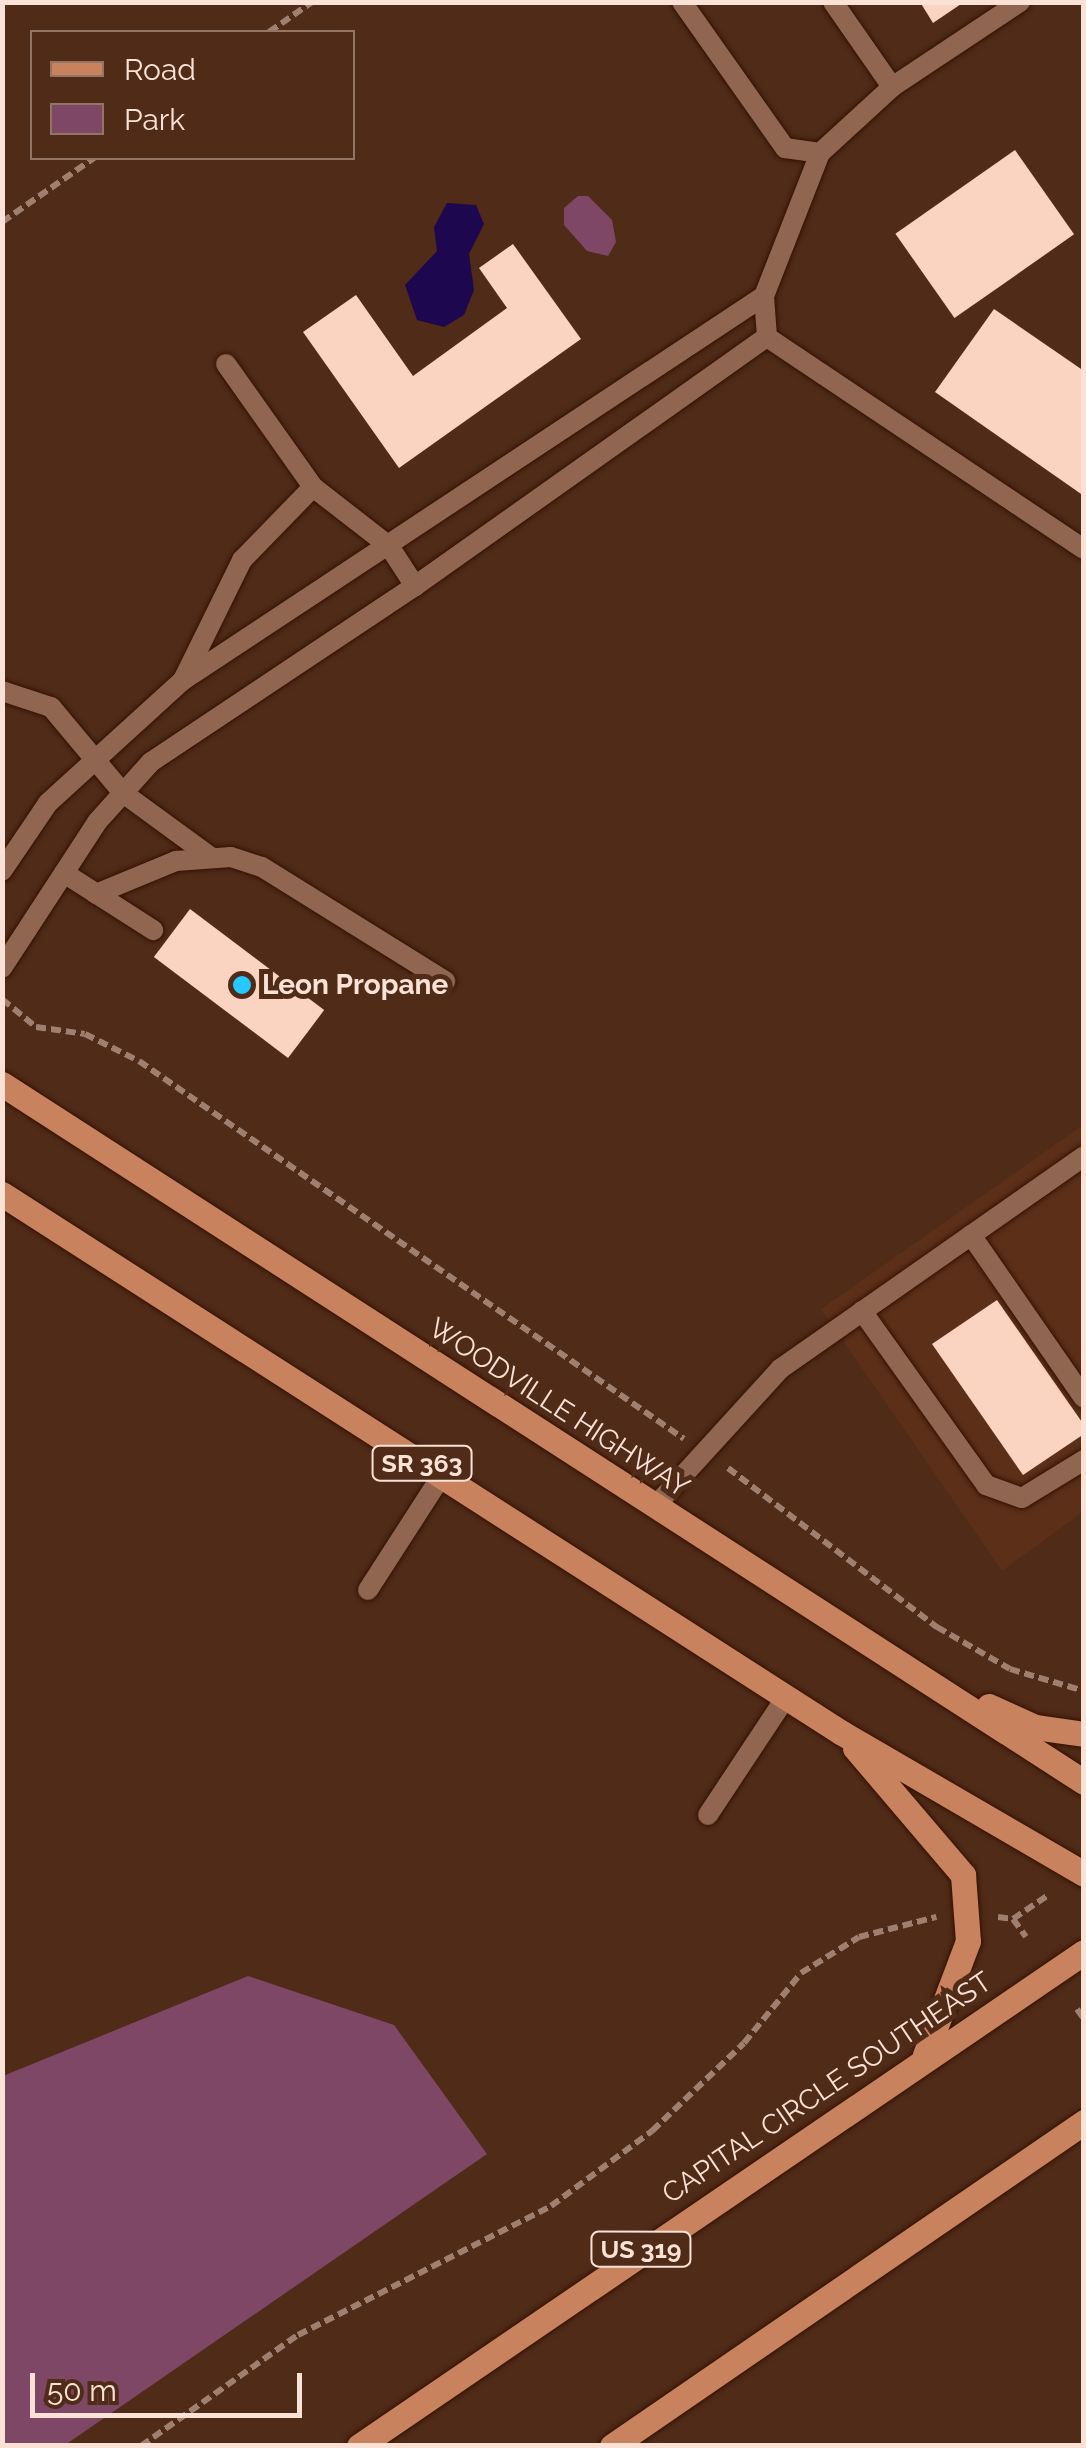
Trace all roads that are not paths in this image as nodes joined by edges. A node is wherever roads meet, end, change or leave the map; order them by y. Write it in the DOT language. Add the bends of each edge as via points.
graph roads {
  1 [pos="682,2"];
  2 [pos="832,2"];
  3 [pos="1020,2"];
  4 [pos="892,87"];
  5 [pos="820,153"];
  6 [pos="764,296"];
  7 [pos="767,337"];
  8 [pos="226,364"];
  9 [pos="313,487"];
  10 [pos="389,546"];
  11 [pos="1084,549"];
  12 [pos="416,586"];
  13 [pos="182,682"];
  14 [pos="2,691"];
  15 [pos="91,760"];
  16 [pos="123,793"];
  17 [pos="212,858"];
  18 [pos="2,870"];
  19 [pos="64,873"];
  20 [pos="96,894"];
  21 [pos="152,930"];
  22 [pos="2,968"];
  23 [pos="445,981"];
  24 [pos="2,1084"];
  25 [pos="1084,1156"];
  26 [pos="2,1194"];
  27 [pos="971,1235"];
  28 [pos="862,1311"];
  29 [pos="1084,1398"];
  30 [pos="1084,1460"];
  31 [pos="442,1475"];
  32 [pos="656,1506"];
  33 [pos="368,1590"];
  34 [pos="914,1672"];
  35 [pos="786,1697"];
  36 [pos="842,1733"];
  37 [pos="1084,1734"];
  38 [pos="1084,1782"];
  39 [pos="708,1815"];
  40 [pos="1084,1874"];
  41 [pos="1084,1952"];
  42 [pos="924,2055"];
  43 [pos="1084,2122"];
  44 [pos="359,2446"];
  45 [pos="612,2446"];
  1 -- 5 [label="lane" via="784,148"];
  2 -- 4 [label="lane"];
  3 -- 4 [label="lane"];
  4 -- 5 [label="lane"];
  5 -- 6 [label="lane"];
  6 -- 7 [label="lane"];
  6 -- 10 [label="lane"];
  7 -- 11 [label="lane"];
  7 -- 12 [label="lane"];
  8 -- 9 [label="lane"];
  9 -- 10 [label="lane"];
  9 -- 13 [label="lane" via="242,560"];
  10 -- 12 [label="lane"];
  10 -- 13 [label="lane"];
  12 -- 16 [label="lane" via="151,762"];
  13 -- 15 [label="lane"];
  14 -- 15 [label="lane" via="51,707"];
  15 -- 16 [label="lane"];
  15 -- 18 [label="lane" via="48,803"];
  16 -- 17 [label="lane"];
  16 -- 19 [label="lane"];
  17 -- 20 [label="lane" via="176,860"];
  17 -- 23 [label="lane" via="262,867"];
  19 -- 20 [label="lane"];
  19 -- 22 [label="lane"];
  20 -- 21 [label="lane"];
  24 -- 32 [label="main road, WOODVILLE HIGHWAY"];
  25 -- 27 [label="lane"];
  26 -- 31 [label="main road, SR 363"];
  27 -- 28 [label="lane"];
  27 -- 29 [label="lane"];
  28 -- 30 [label="lane" via="986,1484 1022,1498"];
  28 -- 32 [label="lane" via="780,1369"];
  31 -- 33 [label="lane"];
  31 -- 35 [label="main road, SR 363"];
  32 -- 34 [label="main road, WOODVILLE HIGHWAY"];
  34 -- 37 [label="main road" via="1035,1727"];
  34 -- 38 [label="main road, WOODVILLE HIGHWAY"];
  35 -- 36 [label="main road, SR 363"];
  35 -- 39 [label="lane"];
  36 -- 40 [label="main road, SR 363"];
  36 -- 42 [label="main road" via="963,1876 968,1941"];
  41 -- 42 [label="main road, CAPITAL CIRCLE SOUTHEAST / US 319"];
  42 -- 44 [label="main road, CAPITAL CIRCLE SOUTHEAST / US 319"];
  43 -- 45 [label="main road"];
}
